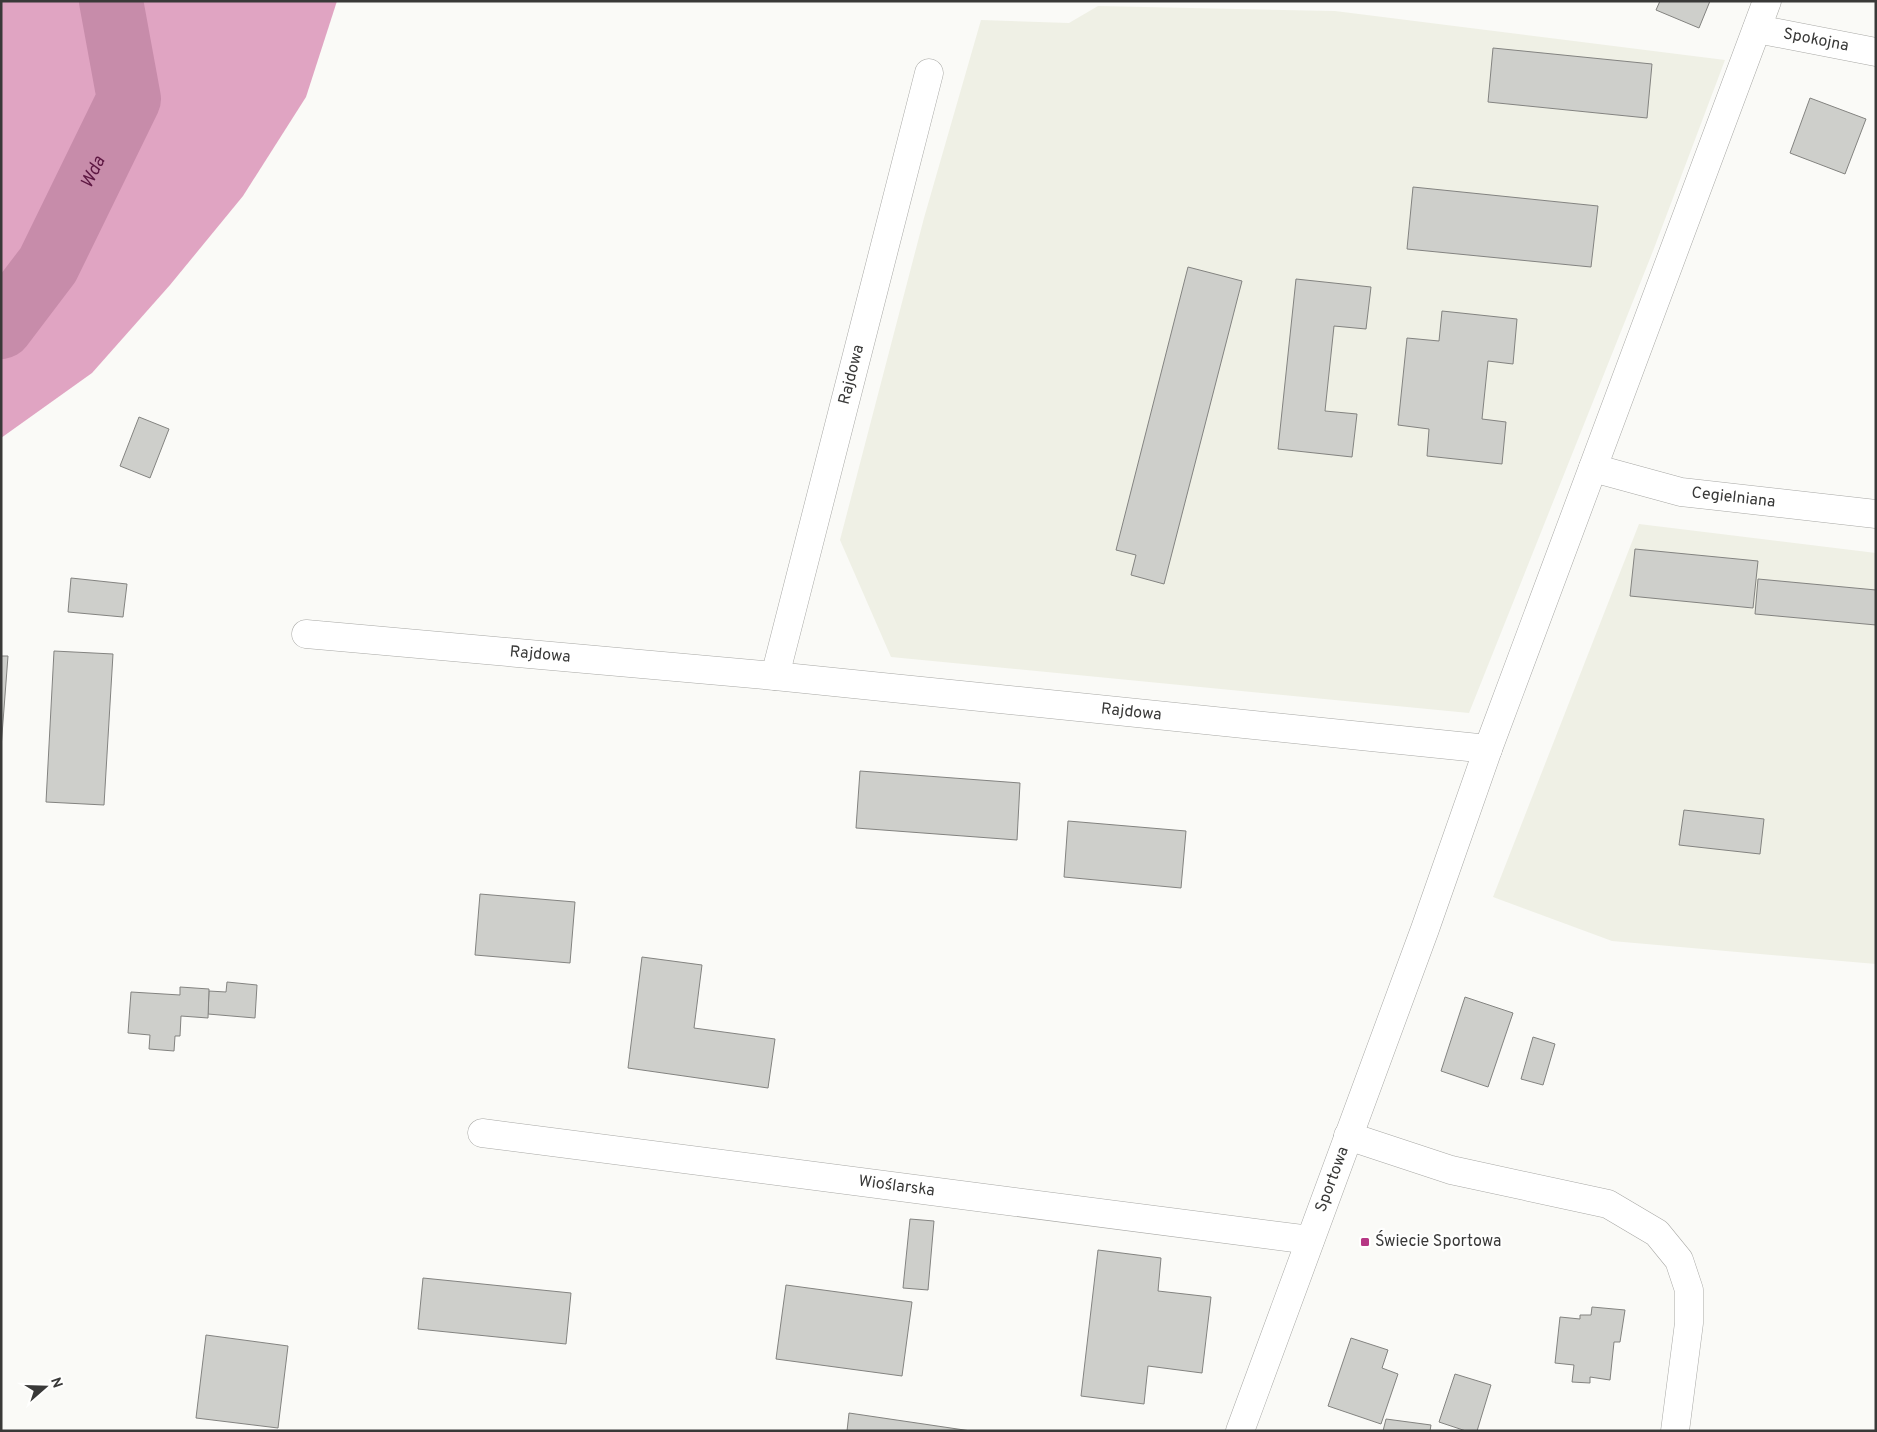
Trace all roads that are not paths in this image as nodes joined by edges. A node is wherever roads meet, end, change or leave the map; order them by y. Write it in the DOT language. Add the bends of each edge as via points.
graph roads {
  1 [pos="1767,1"];
  2 [pos="1757,29"];
  3 [pos="1876,52"];
  4 [pos="929,73"];
  5 [pos="1593,468"];
  6 [pos="1876,514"];
  7 [pos="306,634"];
  8 [pos="775,676"];
  9 [pos="1488,749"];
  10 [pos="482,1133"];
  11 [pos="1348,1136"];
  12 [pos="1310,1240"];
  13 [pos="1240,1431"];
  14 [pos="1675,1431"];
  1 -- 2 [label="street, Sportowa"];
  2 -- 3 [label="street, Spokojna"];
  2 -- 5 [label="street, Sportowa"];
  4 -- 8 [label="street, Rajdowa"];
  5 -- 6 [label="street, Cegielniana" via="1681,492"];
  5 -- 9 [label="street, Sportowa"];
  7 -- 8 [label="street, Rajdowa"];
  8 -- 9 [label="street, Rajdowa"];
  9 -- 11 [label="street, Sportowa"];
  10 -- 12 [label="street, Wioślarska"];
  11 -- 12 [label="street, Sportowa"];
  11 -- 14 [label="street" via="1451,1170 1608,1204 1657,1233 1679,1260 1689,1290 1689,1323"];
  12 -- 13 [label="street, Sportowa"];
}
